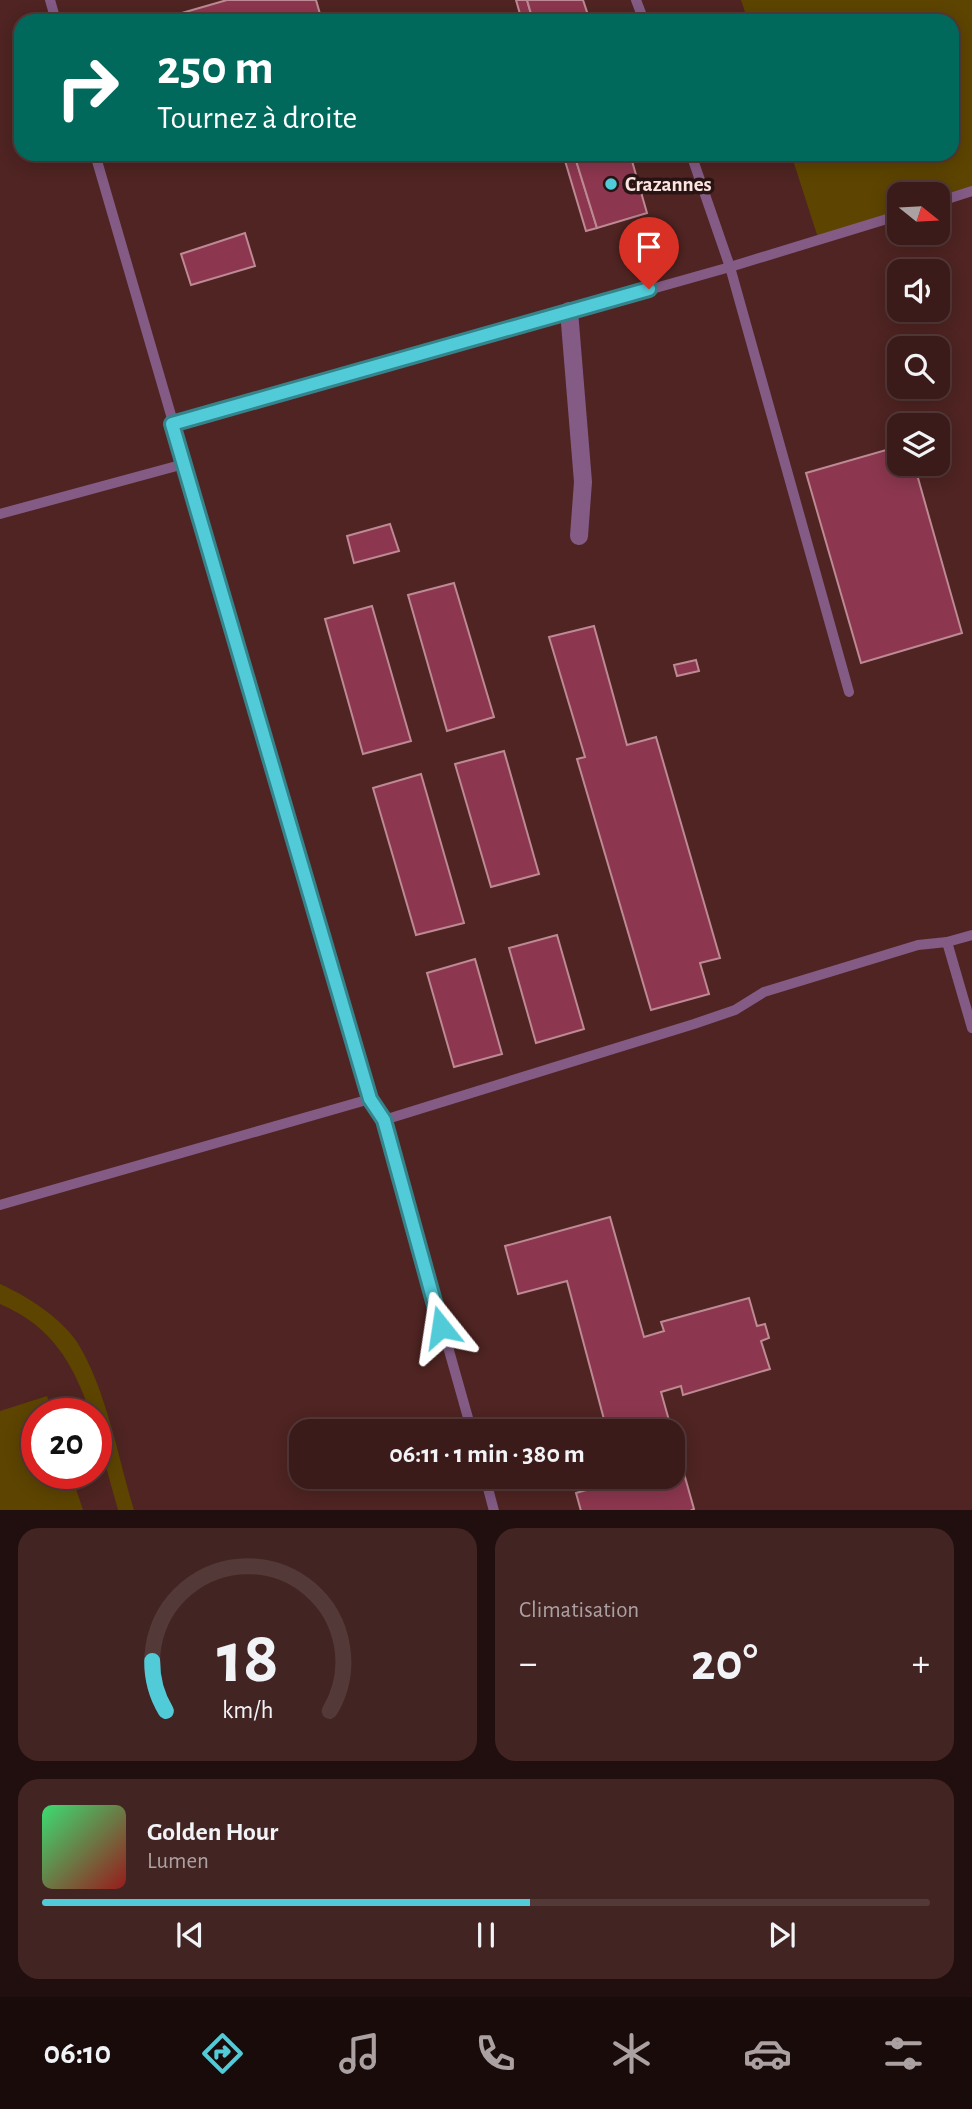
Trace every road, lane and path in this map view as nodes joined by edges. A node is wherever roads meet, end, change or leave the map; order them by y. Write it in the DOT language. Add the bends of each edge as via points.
graph roads {
  1 [pos="97,161"];
  2 [pos="693,161"];
  3 [pos="972,191"];
  4 [pos="950,198"];
  5 [pos="887,219"];
  6 [pos="730,267"];
  7 [pos="569,311"];
  8 [pos="172,424"];
  9 [pos="184,464"];
  10 [pos="0,514"];
  11 [pos="579,536"];
  12 [pos="849,692"];
  13 [pos="972,935"];
  14 [pos="947,942"];
  15 [pos="972,1028"];
  16 [pos="370,1099"];
  17 [pos="384,1120"];
  18 [pos="0,1205"];
  19 [pos="468,1419"];
  20 [pos="488,1489"];
  21 [pos="494,1510"];
  1 -- 8 [label="lane"];
  2 -- 6 [label="lane"];
  3 -- 4 [label="lane"];
  5 -- 6 [label="lane"];
  6 -- 7 [label="lane"];
  6 -- 12 [label="lane"];
  7 -- 8 [label="lane"];
  7 -- 11 [label="street" via="583,482"];
  8 -- 9 [label="lane"];
  9 -- 10 [label="lane"];
  9 -- 16 [label="lane"];
  13 -- 14 [label="lane"];
  14 -- 15 [label="lane"];
  14 -- 17 [label="lane" via="918,945 764,992 734,1010 694,1024"];
  16 -- 17 [label="lane"];
  16 -- 18 [label="lane"];
  17 -- 19 [label="lane"];
  20 -- 21 [label="lane"];
}
